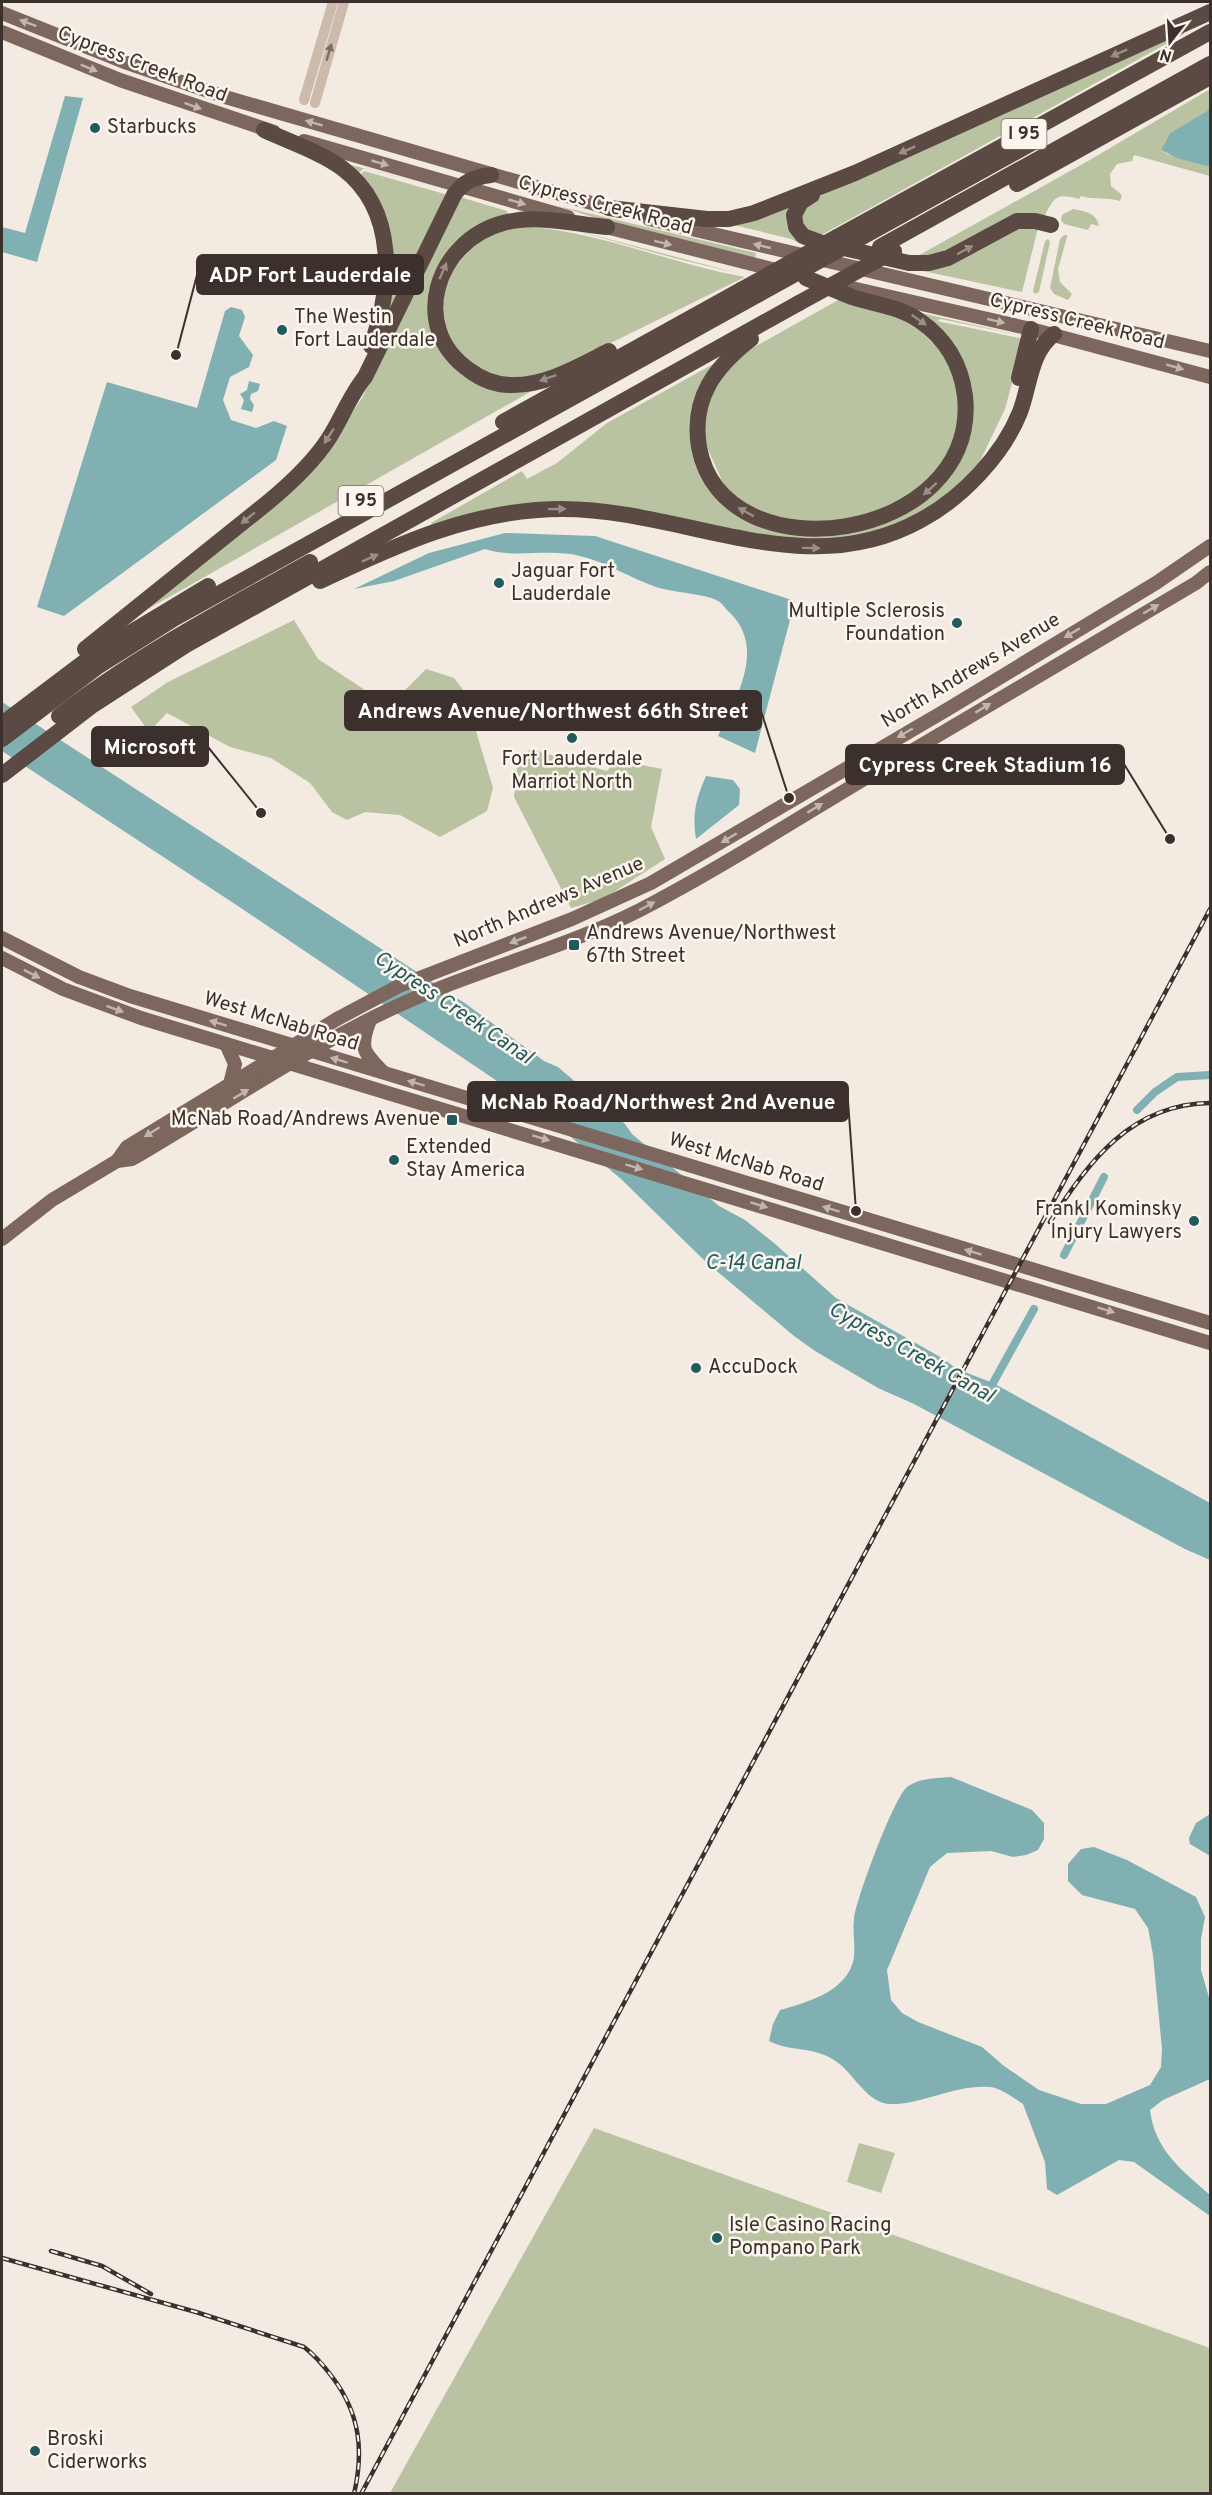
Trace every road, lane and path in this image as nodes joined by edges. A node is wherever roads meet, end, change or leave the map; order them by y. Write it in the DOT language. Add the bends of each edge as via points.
graph roads {
  1 [pos="333,2"];
  2 [pos="344,2"];
  3 [pos="1210,12"];
  4 [pos="2,13"];
  5 [pos="2,32"];
  6 [pos="1210,32"];
  7 [pos="1210,44"];
  8 [pos="1210,64"];
  9 [pos="1210,77"];
  10 [pos="264,129"];
  11 [pos="855,172"];
  12 [pos="491,175"];
  13 [pos="461,186"];
  14 [pos="609,208"];
  15 [pos="1051,225"];
  16 [pos="607,227"];
  17 [pos="887,249"];
  18 [pos="806,278"];
  19 [pos="792,302"];
  20 [pos="1024,307"];
  21 [pos="1038,310"];
  22 [pos="699,314"];
  23 [pos="1025,327"];
  24 [pos="1054,334"];
  25 [pos="1210,351"];
  26 [pos="1210,377"];
  27 [pos="357,387"];
  28 [pos="991,458"];
  29 [pos="1210,546"];
  30 [pos="1210,572"];
  31 [pos="258,604"];
  32 [pos="37,703"];
  33 [pos="63,720"];
  34 [pos="2,724"];
  35 [pos="2,738"];
  36 [pos="2,761"];
  37 [pos="2,776"];
  38 [pos="2,938"];
  39 [pos="2,958"];
  40 [pos="370,1020"];
  41 [pos="226,1044"];
  42 [pos="294,1046"];
  43 [pos="312,1052"];
  44 [pos="273,1058"];
  45 [pos="290,1063"];
  46 [pos="384,1074"];
  47 [pos="231,1083"];
  48 [pos="509,1111"];
  49 [pos="504,1127"];
  50 [pos="117,1161"];
  51 [pos="2,1239"];
  52 [pos="1082,1285"];
  53 [pos="1077,1301"];
  54 [pos="1210,1323"];
  55 [pos="1210,1343"];
  1 -- 2 [label="street, one-way" via="309,102"];
  3 -- 11 [label="highway, one-way"];
  12 -- 4 [label="main road, Cypress Creek Road, one-way" via="200,89"];
  5 -- 10 [label="main road, Cypress Creek Road, one-way" via="120,80"];
  6 -- 22 [label="highway, I 95, bridge"];
  7 -- 32 [label="highway, bridge" via="198,604"];
  8 -- 17 [label="highway"];
  9 -- 17 [label="highway, I 95"];
  10 -- 13 [label="main road, Cypress Creek Road, one-way"];
  10 -- 27 [label="highway" via="343,169 366,192 378,218 386,253 385,290"];
  11 -- 14 [label="highway" via="737,218 707,219"];
  11 -- 15 [label="highway, one-way" via="801,202 794,219 800,234 822,243 922,264 948,258 1017,221"];
  12 -- 13 [label="highway"];
  12 -- 14 [label="main road, Cypress Creek Road"];
  13 -- 16 [label="main road, Cypress Creek Road, one-way"];
  13 -- 27 [label="highway"];
  20 -- 14 [label="main road, Cypress Creek Road, one-way"];
  16 -- 18 [label="main road, Cypress Creek Road, one-way"];
  22 -- 16 [label="highway, one-way" via="533,383 505,385 488,381 464,367 451,353 439,328 436,293 447,262 468,239 497,224 520,219"];
  17 -- 19 [label="highway, I 95, bridge"];
  18 -- 19 [label="highway, one-way" via="914,316 944,342 956,364 965,402 960,443 943,475 905,506 844,526 787,526 748,514 724,496 711,479 702,460 698,431 701,403 710,380 731,354"];
  18 -- 23 [label="main road, Cypress Creek Road, one-way"];
  19 -- 31 [label="highway, I 95"];
  19 -- 33 [label="highway" via="215,614 137,661"];
  20 -- 21 [label="main road, Cypress Creek Road"];
  20 -- 23 [label="main road"];
  21 -- 23 [label="main road"];
  21 -- 25 [label="main road, Cypress Creek Road"];
  22 -- 32 [label="highway, I 95" via="166,609 95,654"];
  23 -- 24 [label="main road, Cypress Creek Road"];
  23 -- 28 [label="highway" via="1012,408"];
  24 -- 26 [label="main road, Cypress Creek Road, one-way"];
  24 -- 28 [label="highway" via="1040,349 1016,421"];
  27 -- 32 [label="highway, one-way" via="329,438 293,480 56,672"];
  31 -- 28 [label="highway, one-way" via="442,528 520,512 604,512 786,546 856,545 896,533 933,514 964,489"];
  29 -- 42 [label="main road, North Andrews Avenue, one-way" via="948,709 651,883 572,919 431,972 369,1001"];
  40 -- 30 [label="main road, North Andrews Avenue, one-way" via="449,985 594,932 671,893"];
  31 -- 33 [label="highway, I 95"];
  32 -- 34 [label="highway, I 95"];
  32 -- 35 [label="highway"];
  33 -- 36 [label="highway"];
  33 -- 37 [label="highway, I 95"];
  42 -- 38 [label="main road, West McNab Road, one-way" via="104,987"];
  39 -- 41 [label="main road, West McNab Road, one-way" via="92,1001"];
  40 -- 43 [label="main road, North Andrews Avenue"];
  40 -- 46 [label="main road" via="364,1049"];
  41 -- 44 [label="main road, West McNab Road"];
  41 -- 47 [label="main road" via="235,1064"];
  42 -- 43 [label="main road, West McNab Road"];
  42 -- 44 [label="main road, North Andrews Avenue"];
  43 -- 45 [label="main road, North Andrews Avenue"];
  46 -- 43 [label="main road, West McNab Road, one-way"];
  44 -- 45 [label="main road, West McNab Road"];
  44 -- 47 [label="main road, North Andrews Avenue"];
  45 -- 49 [label="main road, West McNab Road"];
  50 -- 45 [label="main road, North Andrews Avenue, one-way" via="132,1159"];
  48 -- 46 [label="main road, West McNab Road, one-way"];
  47 -- 50 [label="main road, North Andrews Avenue, one-way" via="127,1147"];
  48 -- 49 [label="main road"];
  52 -- 48 [label="main road, West McNab Road, one-way"];
  49 -- 53 [label="main road, West McNab Road, one-way"];
  50 -- 51 [label="main road, North Andrews Avenue" via="52,1200"];
  52 -- 53 [label="main road"];
  52 -- 54 [label="main road, West McNab Road"];
  53 -- 55 [label="main road, West McNab Road, one-way"];
}
